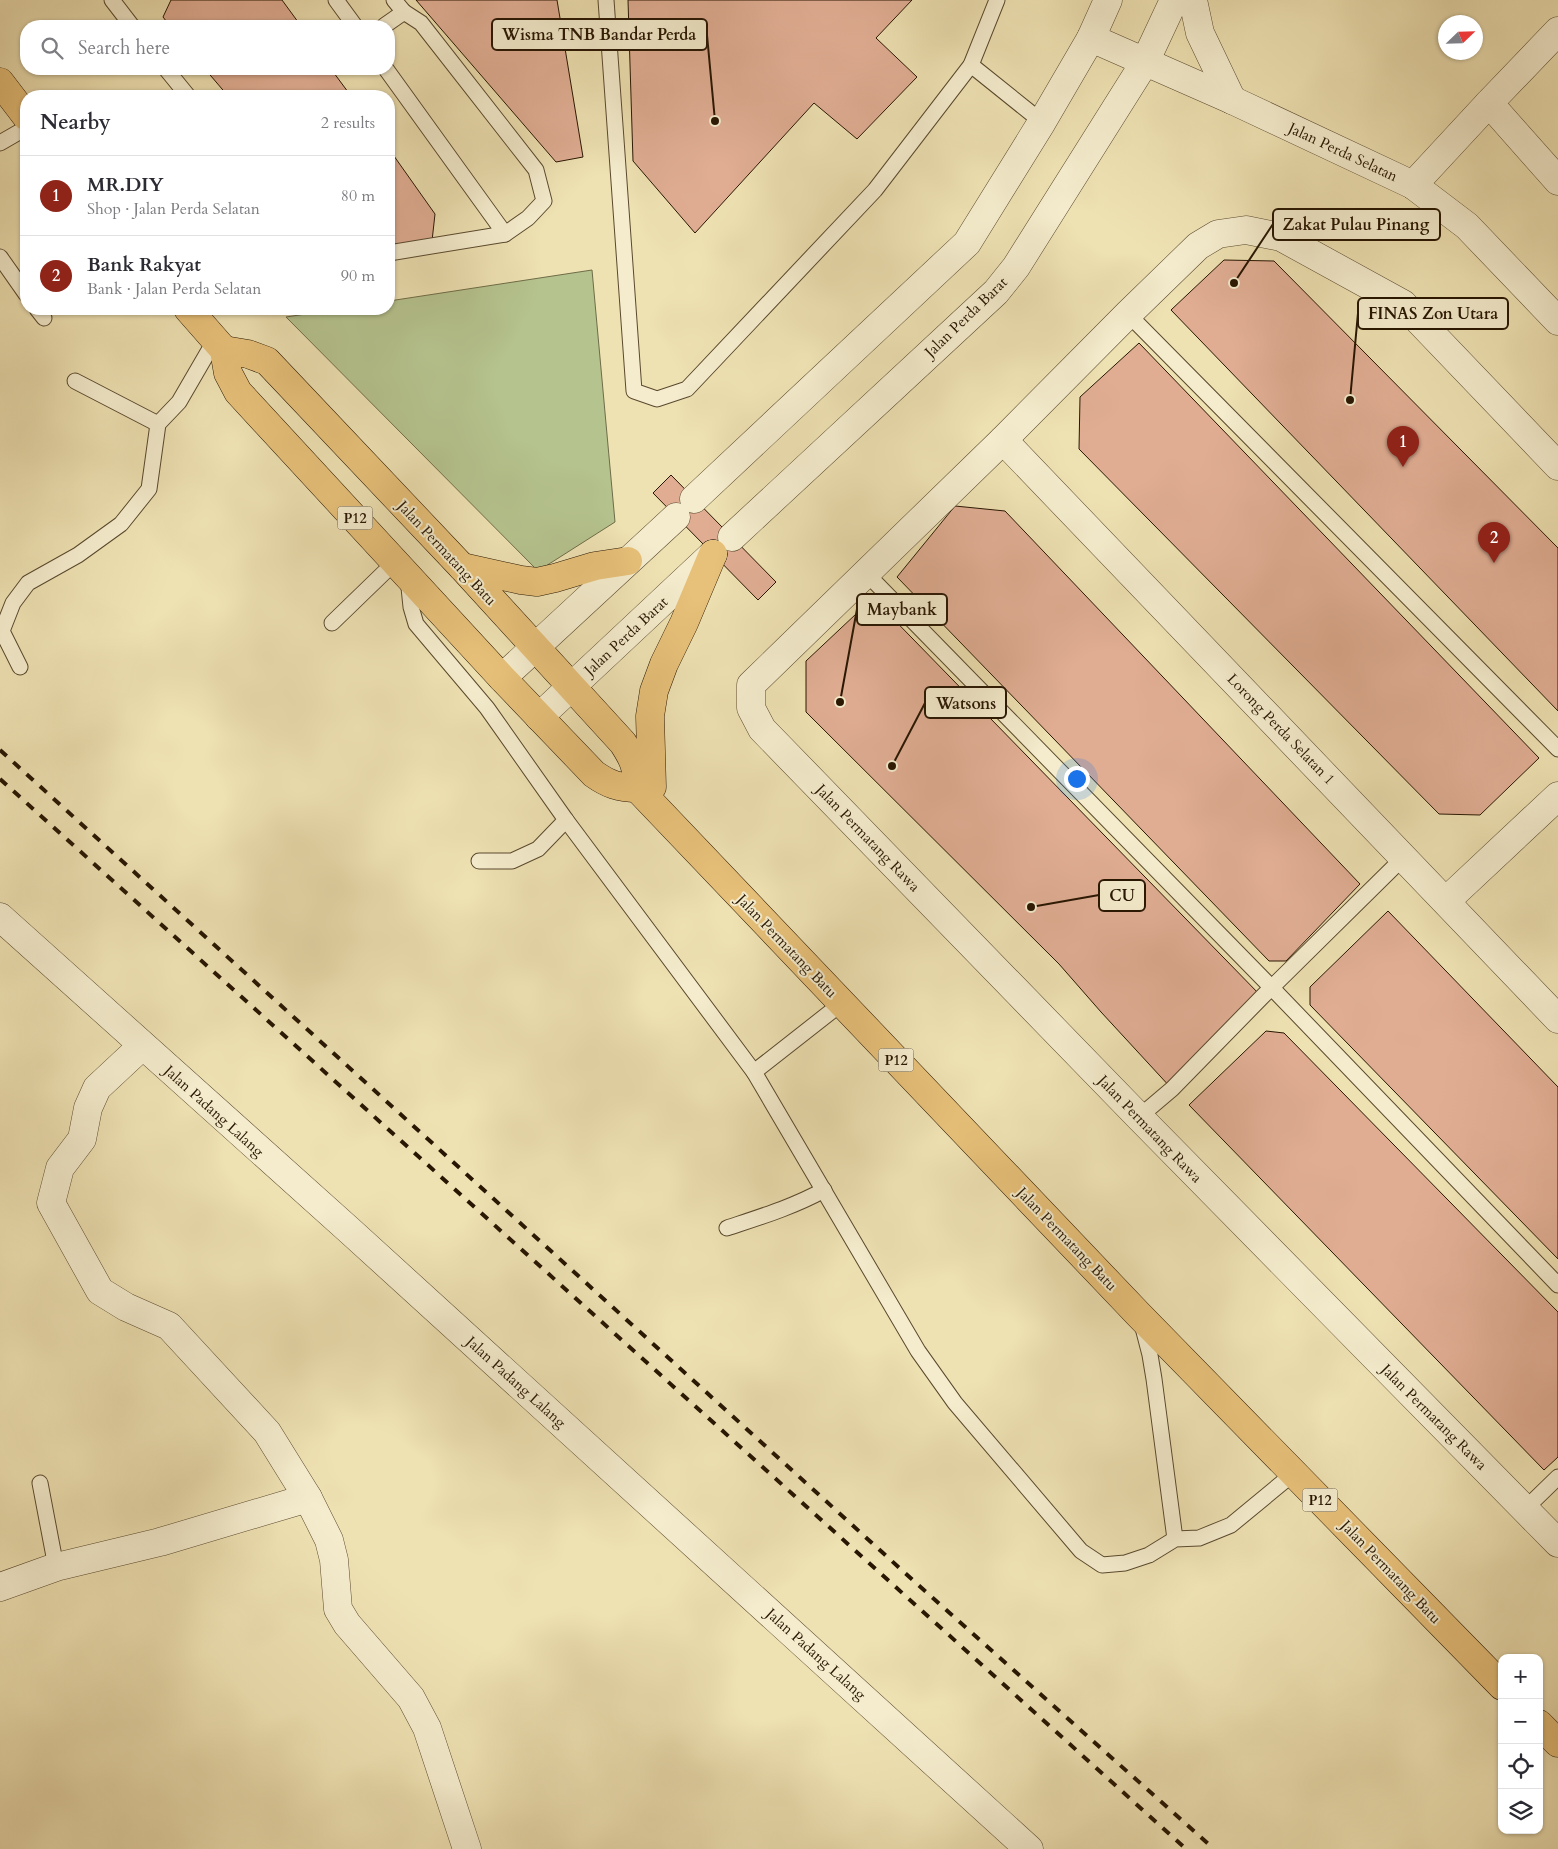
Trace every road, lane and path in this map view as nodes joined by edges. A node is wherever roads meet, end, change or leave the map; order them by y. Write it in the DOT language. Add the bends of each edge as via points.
graph roads {
  1 [pos="112,0"];
  2 [pos="336,0"];
  3 [pos="394,0"];
  4 [pos="606,0"];
  5 [pos="997,0"];
  6 [pos="1108,0"];
  7 [pos="1174,0"];
  8 [pos="1193,0"];
  9 [pos="404,12"];
  10 [pos="127,20"];
  11 [pos="351,20"];
  12 [pos="393,20"];
  13 [pos="1558,31"];
  14 [pos="1091,38"];
  15 [pos="1145,62"];
  16 [pos="971,65"];
  17 [pos="171,75"];
  18 [pos="390,75"];
  19 [pos="0,82"];
  20 [pos="183,90"];
  21 [pos="1232,100"];
  22 [pos="1489,103"];
  23 [pos="20,108"];
  24 [pos="1042,122"];
  25 [pos="20,131"];
  26 [pos="0,143"];
  27 [pos="1558,180"];
  28 [pos="1413,185"];
  29 [pos="505,234"];
  30 [pos="395,252"];
  31 [pos="0,257"];
  32 [pos="20,285"];
  33 [pos="1128,314"];
  34 [pos="193,315"];
  35 [pos="1558,321"];
  36 [pos="220,345"];
  37 [pos="75,381"];
  38 [pos="158,424"];
  39 [pos="1003,440"];
  40 [pos="1558,466"];
  41 [pos="723,546"];
  42 [pos="628,561"];
  43 [pos="401,568"];
  44 [pos="462,568"];
  45 [pos="866,573"];
  46 [pos="332,623"];
  47 [pos="535,647"];
  48 [pos="20,667"];
  49 [pos="502,678"];
  50 [pos="571,688"];
  51 [pos="539,717"];
  52 [pos="1558,750"];
  53 [pos="1558,796"];
  54 [pos="645,797"];
  55 [pos="566,820"];
  56 [pos="1404,857"];
  57 [pos="479,861"];
  58 [pos="1446,901"];
  59 [pos="0,918"];
  60 [pos="1272,988"];
  61 [pos="842,1003"];
  62 [pos="1558,1018"];
  63 [pos="142,1046"];
  64 [pos="754,1072"];
  65 [pos="1139,1117"];
  66 [pos="824,1190"];
  67 [pos="727,1228"];
  68 [pos="1558,1285"];
  69 [pos="1139,1315"];
  70 [pos="1294,1473"];
  71 [pos="1558,1477"];
  72 [pos="40,1483"];
  73 [pos="308,1498"];
  74 [pos="1525,1510"];
  75 [pos="1175,1540"];
  76 [pos="1558,1543"];
  77 [pos="56,1567"];
  78 [pos="0,1587"];
  79 [pos="1498,1682"];
  80 [pos="1543,1728"];
  81 [pos="1558,1743"];
  82 [pos="467,1849"];
  83 [pos="1028,1849"];
  1 -- 10 [label="lane"];
  2 -- 11 [label="lane"];
  3 -- 9 [label="lane"];
  4 -- 16 [label="lane" via="634,391 657,399 687,390 875,190"];
  5 -- 16 [label="lane"];
  6 -- 14 [label="street"];
  7 -- 15 [label="street, Jalan Perda Barat"];
  8 -- 21 [label="street" via="1200,33"];
  9 -- 12 [label="lane"];
  9 -- 29 [label="lane" via="421,23 536,170 544,201 528,218"];
  13 -- 22 [label="street"];
  14 -- 15 [label="street, Jalan Perda Selatan"];
  14 -- 24 [label="street"];
  15 -- 21 [label="street, Jalan Perda Selatan"];
  15 -- 41 [label="street, Jalan Perda Barat" via="1016,267 996,292"];
  16 -- 24 [label="lane"];
  17 -- 20 [label="lane"];
  18 -- 29 [label="lane"];
  19 -- 23 [label="main road"];
  21 -- 28 [label="street, Jalan Perda Selatan"];
  22 -- 27 [label="street"];
  22 -- 28 [label="street"];
  24 -- 42 [label="street" via="967,243"];
  25 -- 26 [label="lane"];
  28 -- 35 [label="street, Jalan Perda Selatan" via="1467,226"];
  29 -- 30 [label="lane"];
  31 -- 32 [label="lane"];
  33 -- 39 [label="street"];
  33 -- 40 [label="street" via="1198,246 1218,234 1246,230 1282,237 1403,304"];
  33 -- 52 [label="lane"];
  34 -- 36 [label="main road"];
  36 -- 38 [label="lane" via="179,402"];
  36 -- 43 [label="main road, P12" via="228,373 238,392"];
  36 -- 44 [label="main road, Jalan Permatang Batu" via="267,361"];
  37 -- 38 [label="lane"];
  38 -- 48 [label="lane" via="149,489 121,524 78,555 28,583 13,603 2,631"];
  39 -- 45 [label="street"];
  39 -- 56 [label="street, Lorong Perda Selatan 1"];
  41 -- 50 [label="street, Jalan Perda Barat"];
  41 -- 54 [label="main road" via="654,691"];
  42 -- 44 [label="main road" via="595,566 537,582"];
  42 -- 47 [label="street"];
  43 -- 46 [label="lane"];
  43 -- 49 [label="main road, P12"];
  43 -- 55 [label="lane" via="416,624 487,708"];
  44 -- 47 [label="main road, Jalan Permatang Batu"];
  45 -- 60 [label="lane"];
  45 -- 65 [label="street, Jalan Permatang Rawa" via="751,685 751,708 762,729"];
  47 -- 49 [label="street"];
  47 -- 50 [label="main road, Jalan Permatang Batu"];
  49 -- 51 [label="main road, P12"];
  50 -- 51 [label="street, Jalan Perda Barat"];
  50 -- 54 [label="main road, Jalan Permatang Batu" via="632,756"];
  51 -- 54 [label="main road, P12" via="594,774 608,784"];
  53 -- 58 [label="street"];
  54 -- 61 [label="main road, Jalan Permatang Batu / P12"];
  55 -- 57 [label="lane" via="538,849 512,861"];
  55 -- 64 [label="lane"];
  56 -- 58 [label="street, Lorong Perda Selatan 1"];
  56 -- 60 [label="lane"];
  58 -- 62 [label="street, Lorong Perda Selatan 1"];
  59 -- 63 [label="street, Jalan Padang Lalang"];
  60 -- 65 [label="lane" via="1172,1089"];
  60 -- 68 [label="lane"];
  61 -- 64 [label="lane"];
  61 -- 69 [label="main road, Jalan Permatang Batu / P12"];
  63 -- 73 [label="street" via="97,1088 88,1108 82,1139 60,1168 52,1203 100,1292 126,1308 170,1326 267,1432"];
  63 -- 83 [label="street, Jalan Padang Lalang"];
  64 -- 66 [label="lane"];
  65 -- 74 [label="street, Jalan Permatang Rawa"];
  66 -- 67 [label="lane" via="771,1214"];
  66 -- 75 [label="lane" via="918,1351 954,1403 1082,1551 1102,1565 1149,1555"];
  69 -- 70 [label="main road, Jalan Permatang Batu / P12"];
  69 -- 75 [label="lane" via="1150,1355"];
  70 -- 75 [label="lane" via="1231,1526 1199,1538"];
  70 -- 79 [label="main road, Jalan Permatang Batu / P12"];
  71 -- 74 [label="lane"];
  72 -- 77 [label="lane"];
  73 -- 77 [label="street" via="160,1542"];
  73 -- 82 [label="street" via="334,1560 338,1609 347,1624 411,1698 427,1728"];
  74 -- 76 [label="street, Jalan Permatang Rawa"];
  77 -- 78 [label="street"];
  80 -- 81 [label="main road"];
}
